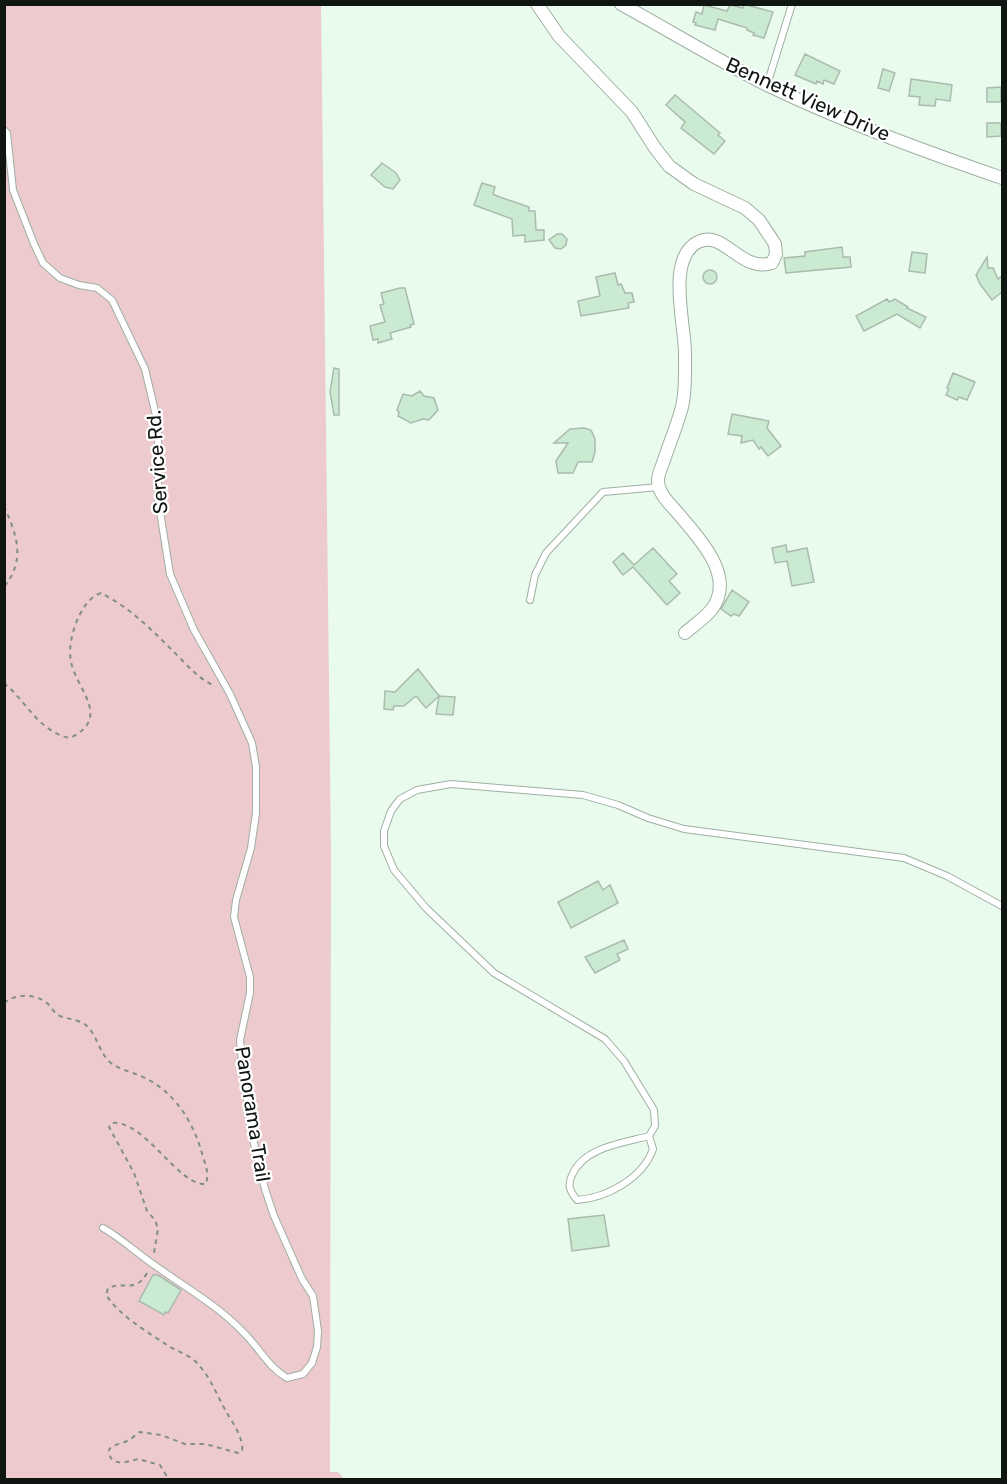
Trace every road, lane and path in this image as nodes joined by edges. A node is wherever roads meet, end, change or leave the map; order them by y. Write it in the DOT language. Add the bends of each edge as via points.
graph roads {
  1 [pos="537,4"];
  2 [pos="621,4"];
  3 [pos="792,4"];
  4 [pos="767,85"];
  5 [pos="4,130"];
  6 [pos="1002,178"];
  7 [pos="660,487"];
  8 [pos="4,506"];
  9 [pos="4,587"];
  10 [pos="530,600"];
  11 [pos="685,633"];
  12 [pos="4,683"];
  13 [pos="230,694"];
  14 [pos="1002,906"];
  15 [pos="4,1003"];
  16 [pos="649,1136"];
  17 [pos="103,1228"];
  18 [pos="151,1263"];
  19 [pos="169,1479"];
  1 -- 7 [label="street" via="559,36 632,112 669,166 694,184 745,208 759,220 775,244 772,263 763,266 755,265 718,241 699,241 686,251 680,283 685,351 683,405 657,479"];
  2 -- 4 [label="street, Bennett View Drive"];
  3 -- 4 [label="lane"];
  4 -- 6 [label="street, Bennett View Drive" via="932,154"];
  5 -- 13 [label="lane, Service Rd." via="13,190 44,263 60,278 98,288 112,300 145,369 158,424 158,499 170,574 194,630"];
  7 -- 10 [label="lane" via="603,492 546,553 535,575"];
  7 -- 11 [label="street" via="661,494 700,540 719,577 720,591 712,609"];
  8 -- 9 [label="path" via="14,528 18,552 15,574"];
  12 -- 13 [label="path" via="52,732 70,738 85,728 89,704 72,666 72,639 85,606 101,593 141,620 200,678"];
  13 -- 18 [label="lane, Panorama Trail" via="252,743 256,767 251,848 234,917 250,976 240,1041 243,1073 252,1135 268,1198 313,1296 318,1331 312,1363 303,1374 286,1378 242,1331 190,1288"];
  14 -- 16 [label="lane" via="904,858 684,829 583,795 451,784 417,790 400,799 384,831 384,846 394,870 426,908 494,974 605,1040 624,1061 654,1110 655,1126"];
  15 -- 18 [label="path" via="18,997 40,998 58,1015 80,1021 112,1064 150,1080 190,1121 205,1162 206,1184 192,1182 134,1130 117,1122 109,1127 158,1229"];
  16 -- 16 [label="lane" via="587,1158 573,1171 569,1182 577,1200 614,1188 642,1170 653,1149"];
  17 -- 18 [label="lane, Panorama Trail"];
  18 -- 19 [label="path" via="141,1282 108,1288 106,1295 125,1315 195,1361 243,1445 238,1453 140,1432 109,1450 113,1461 138,1459 160,1465"];
}
